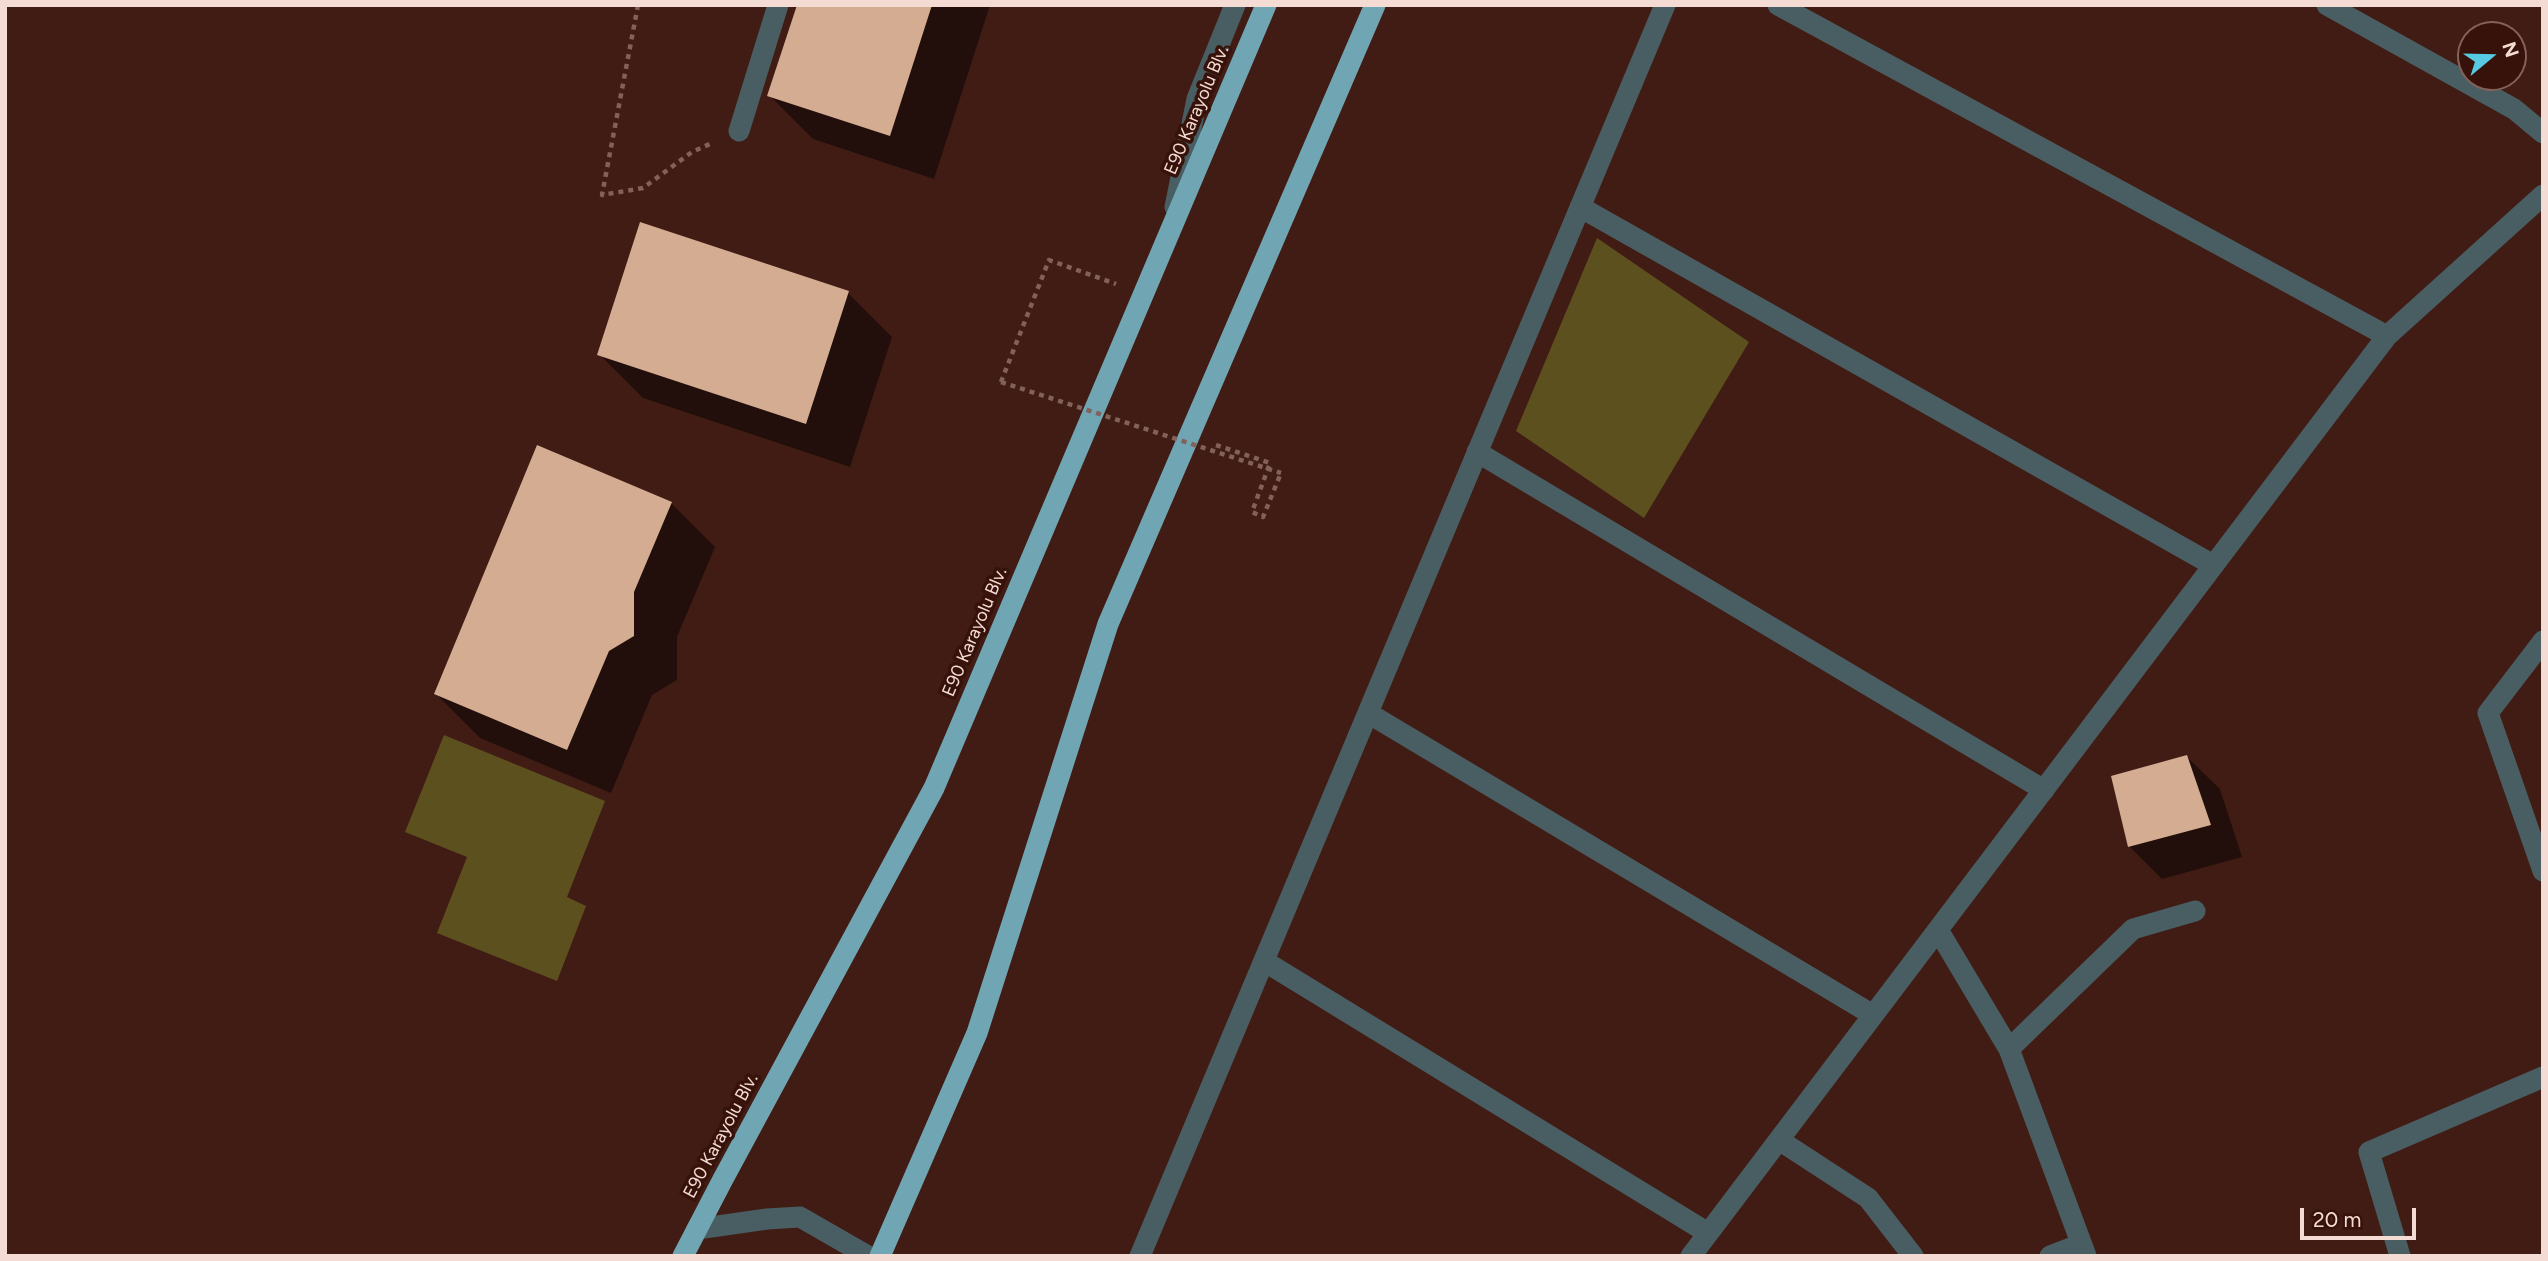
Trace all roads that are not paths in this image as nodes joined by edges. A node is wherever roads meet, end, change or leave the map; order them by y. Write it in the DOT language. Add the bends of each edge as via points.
graph roads {
  1 [pos="778,5"];
  2 [pos="1236,5"];
  3 [pos="1266,5"];
  4 [pos="1375,5"];
  5 [pos="1665,5"];
  6 [pos="1778,5"];
  7 [pos="2328,5"];
  8 [pos="739,131"];
  9 [pos="2543,133"];
  10 [pos="2543,195"];
  11 [pos="1580,207"];
  12 [pos="1170,230"];
  13 [pos="2387,337"];
  14 [pos="1477,452"];
  15 [pos="2214,565"];
  16 [pos="2543,641"];
  17 [pos="1368,713"];
  18 [pos="2044,790"];
  19 [pos="2543,871"];
  20 [pos="2195,911"];
  21 [pos="1938,930"];
  22 [pos="1264,961"];
  23 [pos="1873,1015"];
  24 [pos="2009,1049"];
  25 [pos="2543,1077"];
  26 [pos="1779,1140"];
  27 [pos="697,1230"];
  28 [pos="1708,1233"];
  29 [pos="2083,1250"];
  30 [pos="683,1256"];
  31 [pos="868,1256"];
  32 [pos="880,1256"];
  33 [pos="1140,1256"];
  34 [pos="1691,1256"];
  35 [pos="1913,1256"];
  36 [pos="2050,1256"];
  37 [pos="2400,1256"];
  1 -- 8 [label="street"];
  2 -- 12 [label="street" via="1197,99"];
  3 -- 12 [label="highway, E90 Karayolu Blv."];
  4 -- 32 [label="highway" via="1108,624 977,1033"];
  5 -- 11 [label="street"];
  6 -- 13 [label="street"];
  7 -- 9 [label="street" via="2514,109"];
  10 -- 13 [label="street"];
  11 -- 14 [label="street"];
  11 -- 15 [label="street"];
  12 -- 27 [label="highway, E90 Karayolu Blv." via="934,788"];
  13 -- 15 [label="street"];
  14 -- 17 [label="street"];
  14 -- 18 [label="street"];
  15 -- 18 [label="street"];
  16 -- 19 [label="street" via="2488,713"];
  17 -- 22 [label="street"];
  17 -- 23 [label="street"];
  18 -- 21 [label="street"];
  20 -- 24 [label="street" via="2133,929"];
  21 -- 23 [label="street"];
  21 -- 24 [label="street"];
  22 -- 28 [label="street"];
  22 -- 33 [label="street"];
  23 -- 26 [label="street"];
  24 -- 29 [label="street"];
  25 -- 37 [label="street" via="2369,1152"];
  26 -- 28 [label="street"];
  26 -- 35 [label="street" via="1868,1198"];
  27 -- 30 [label="highway, E90 Karayolu Blv."];
  27 -- 31 [label="street" via="800,1217"];
  28 -- 34 [label="street"];
  29 -- 36 [label="street"];
}
